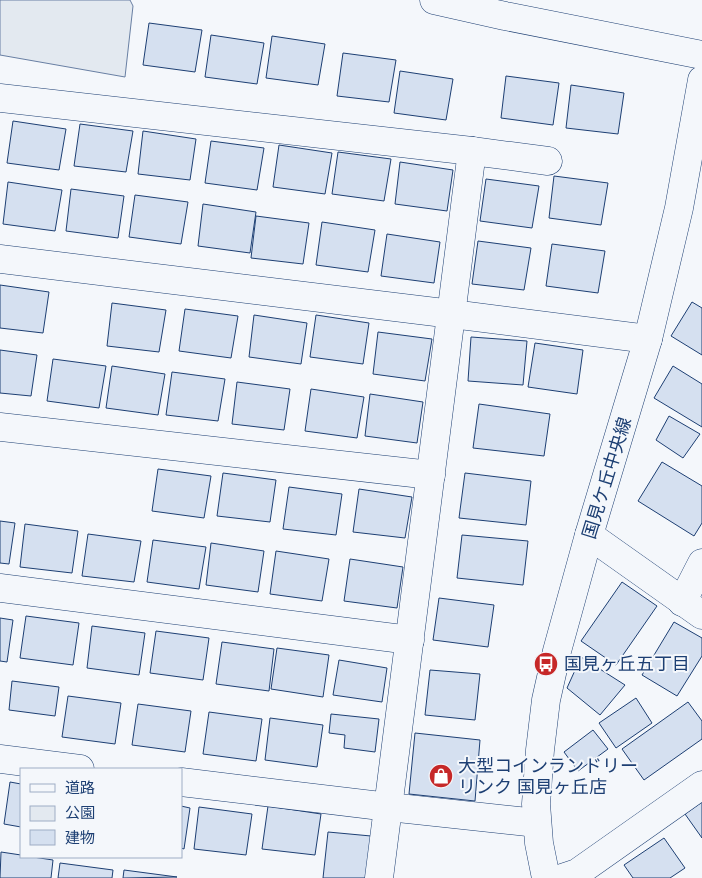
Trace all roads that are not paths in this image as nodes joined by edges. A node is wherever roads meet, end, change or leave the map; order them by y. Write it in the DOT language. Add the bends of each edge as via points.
graph roads {
  1 [pos="434,0"];
  2 [pos="506,8"];
  3 [pos="702,55"];
  4 [pos="702,80"];
  5 [pos="0,98"];
  6 [pos="472,151"];
  7 [pos="548,161"];
  8 [pos="0,260"];
  9 [pos="452,314"];
  10 [pos="648,339"];
  11 [pos="0,427"];
  12 [pos="431,475"];
  13 [pos="589,535"];
  14 [pos="702,563"];
  15 [pos="0,588"];
  16 [pos="692,608"];
  17 [pos="410,640"];
  18 [pos="0,759"];
  19 [pos="72,768"];
  20 [pos="182,782"];
  21 [pos="702,785"];
  22 [pos="389,807"];
  23 [pos="537,823"];
  24 [pos="379,878"];
  25 [pos="546,878"];
  26 [pos="562,878"];
  1 -- 2 [label="street"];
  2 -- 3 [label="street"];
  4 -- 10 [label="street, 国見ケ丘中央線" via="679,208"];
  5 -- 6 [label="street"];
  6 -- 7 [label="street"];
  6 -- 9 [label="street"];
  8 -- 9 [label="street"];
  9 -- 10 [label="street"];
  9 -- 12 [label="street"];
  10 -- 13 [label="street, 国見ケ丘中央線"];
  11 -- 12 [label="street"];
  12 -- 17 [label="street"];
  13 -- 16 [label="street"];
  13 -- 23 [label="street, 国見ケ丘中央線" via="546,700 536,795"];
  14 -- 16 [label="street"];
  15 -- 17 [label="street"];
  17 -- 22 [label="street"];
  18 -- 19 [label="street"];
  20 -- 22 [label="street"];
  21 -- 26 [label="street" via="577,873"];
  22 -- 23 [label="street"];
  22 -- 24 [label="street"];
  23 -- 25 [label="street, 国見ケ丘中央線"];
}
